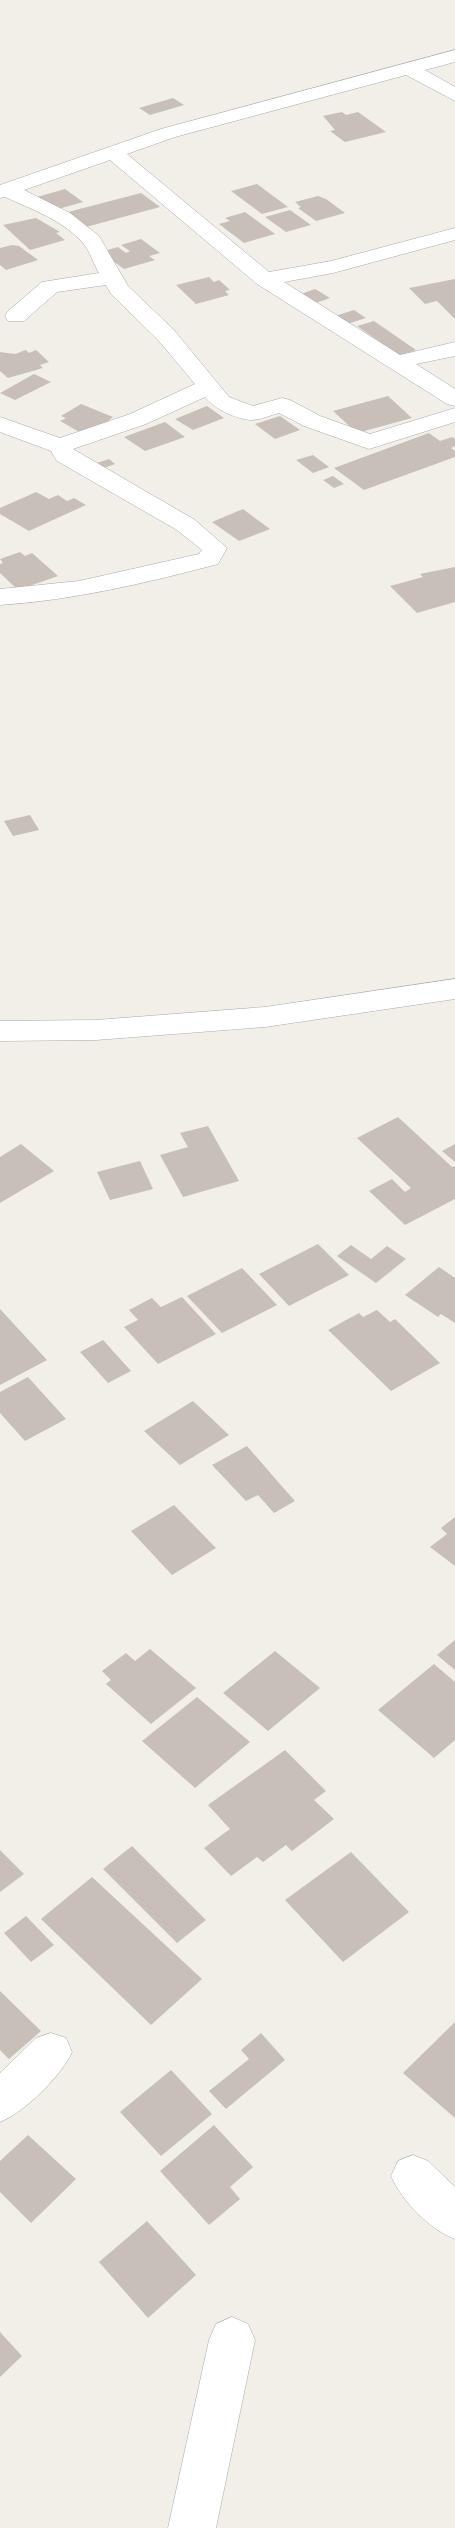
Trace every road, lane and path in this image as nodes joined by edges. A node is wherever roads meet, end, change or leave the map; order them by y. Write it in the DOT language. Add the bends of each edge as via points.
graph roads {
  1 [pos="455,56"];
  2 [pos="410,69"];
  3 [pos="455,95"];
  4 [pos="111,151"];
  5 [pos="2,184"];
  6 [pos="455,234"];
  7 [pos="113,277"];
  8 [pos="265,279"];
  9 [pos="16,316"];
  10 [pos="455,349"];
  11 [pos="397,362"];
  12 [pos="206,387"];
  13 [pos="455,399"];
  14 [pos="455,415"];
  15 [pos="0,424"];
  16 [pos="60,446"];
  17 [pos="0,597"];
  18 [pos="455,989"];
  19 [pos="0,1031"];
  20 [pos="51,2052"];
  21 [pos="0,2102"];
  22 [pos="413,2176"];
  23 [pos="455,2218"];
  24 [pos="232,2340"];
  25 [pos="192,2528"];
  1 -- 2 [label="street"];
  2 -- 3 [label="street"];
  2 -- 4 [label="street"];
  4 -- 5 [label="street" via="26,182"];
  4 -- 8 [label="street"];
  5 -- 7 [label="street" via="80,229 93,242"];
  6 -- 8 [label="street" via="333,267"];
  7 -- 9 [label="street" via="50,287"];
  7 -- 12 [label="street" via="119,289 185,357"];
  8 -- 11 [label="street"];
  10 -- 11 [label="street"];
  11 -- 13 [label="street"];
  12 -- 14 [label="street" via="221,402 252,413 282,405 369,442"];
  12 -- 16 [label="street" via="138,419"];
  15 -- 16 [label="street"];
  16 -- 17 [label="street" via="65,456 186,525 215,548 209,559 139,577 43,595"];
  18 -- 19 [label="street" via="265,1017 96,1030"];
  20 -- 21 [label="street"];
  22 -- 23 [label="street"];
  24 -- 25 [label="street"];
}
